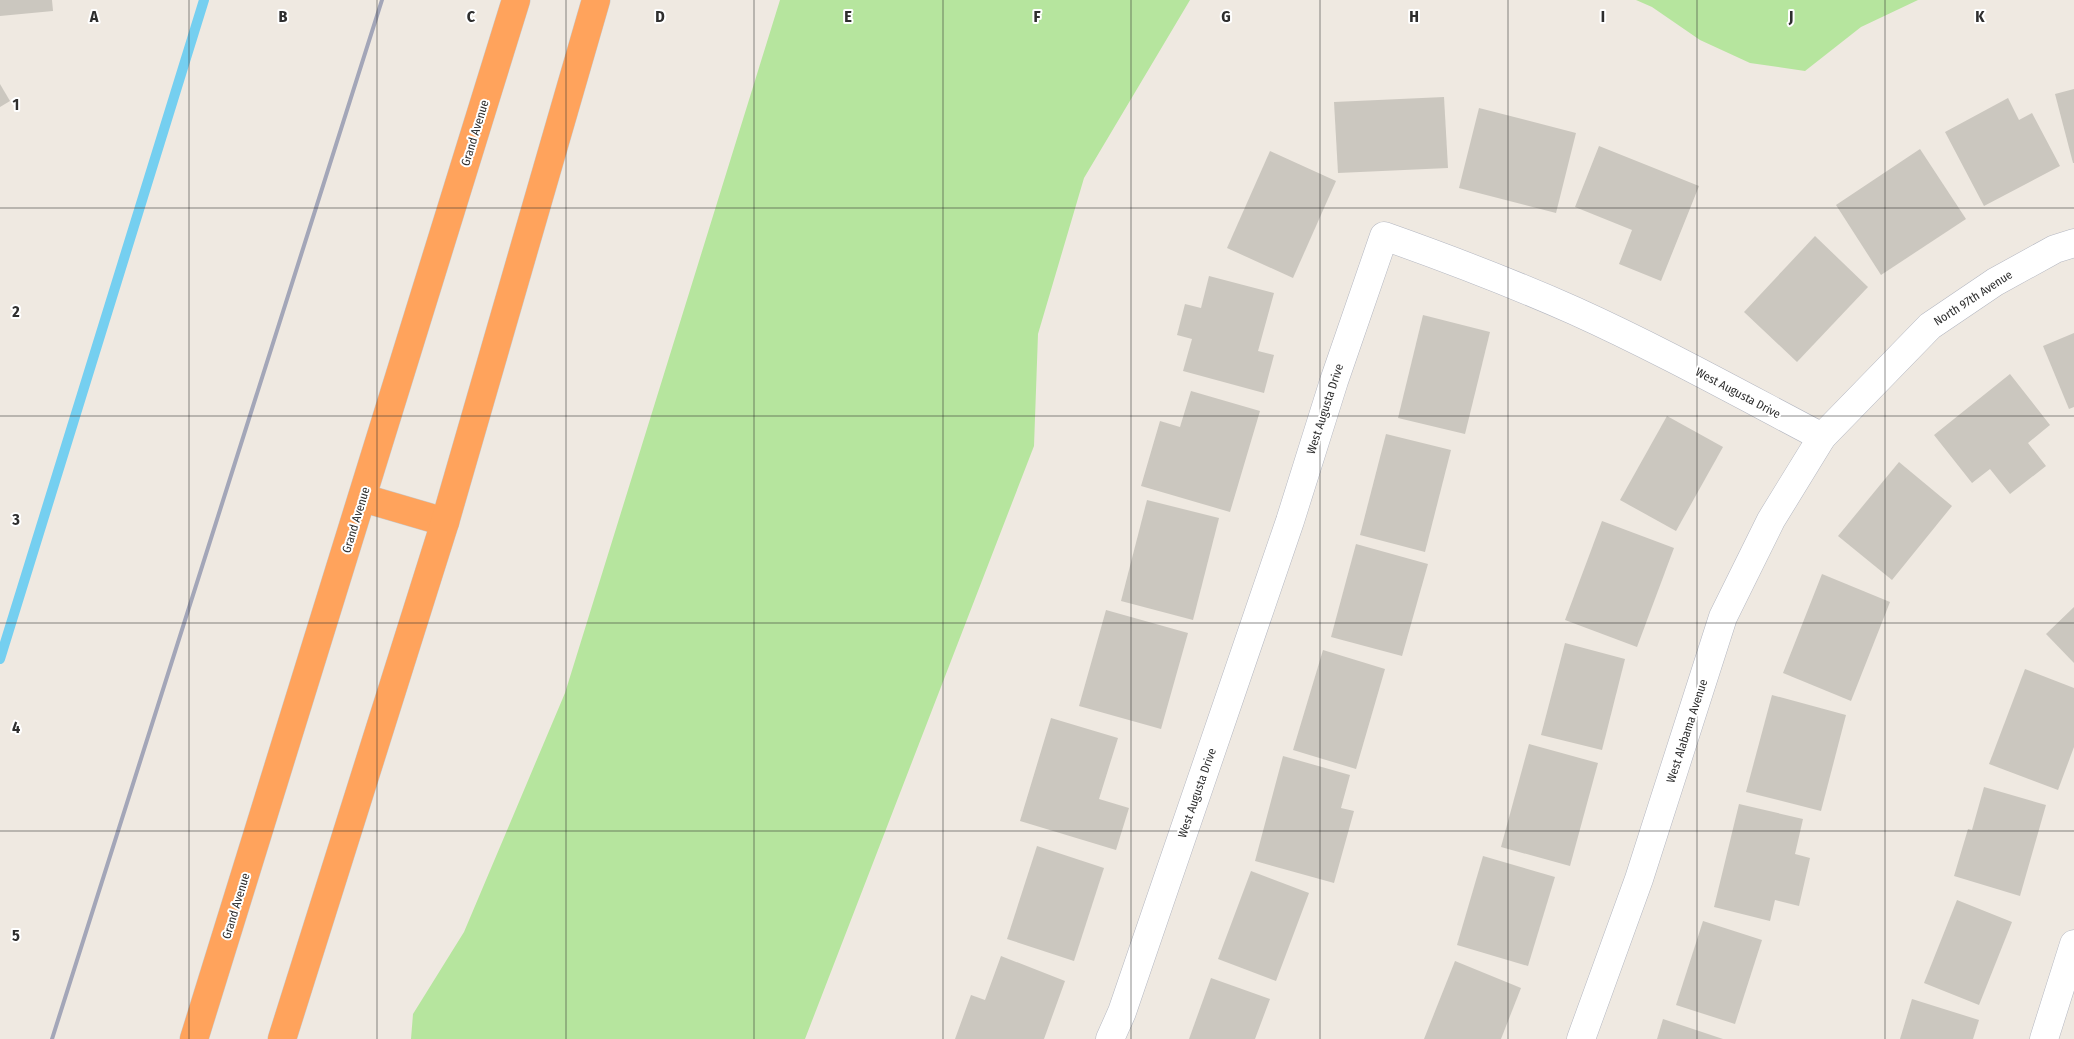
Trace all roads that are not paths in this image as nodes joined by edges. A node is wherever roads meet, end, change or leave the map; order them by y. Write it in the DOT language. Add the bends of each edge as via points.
graph roads {
  1 [pos="516,0"];
  2 [pos="596,0"];
  3 [pos="2074,243"];
  4 [pos="1822,437"];
  5 [pos="363,498"];
  6 [pos="445,522"];
  7 [pos="2074,944"];
  8 [pos="194,1039"];
  9 [pos="282,1039"];
  10 [pos="1110,1039"];
  11 [pos="1581,1039"];
  12 [pos="2044,1039"];
  1 -- 5 [label="highway, Grand Avenue"];
  2 -- 6 [label="highway"];
  3 -- 4 [label="street, North 97th Avenue" via="2055,249 1994,282 1930,326"];
  4 -- 10 [label="street, West Augusta Drive" via="1576,312 1477,269 1384,236 1290,521"];
  4 -- 11 [label="street, West Alabama Avenue" via="1771,520 1723,617 1639,879"];
  5 -- 6 [label="highway"];
  5 -- 8 [label="highway, Grand Avenue"];
  6 -- 9 [label="highway"];
  7 -- 12 [label="street"];
}
